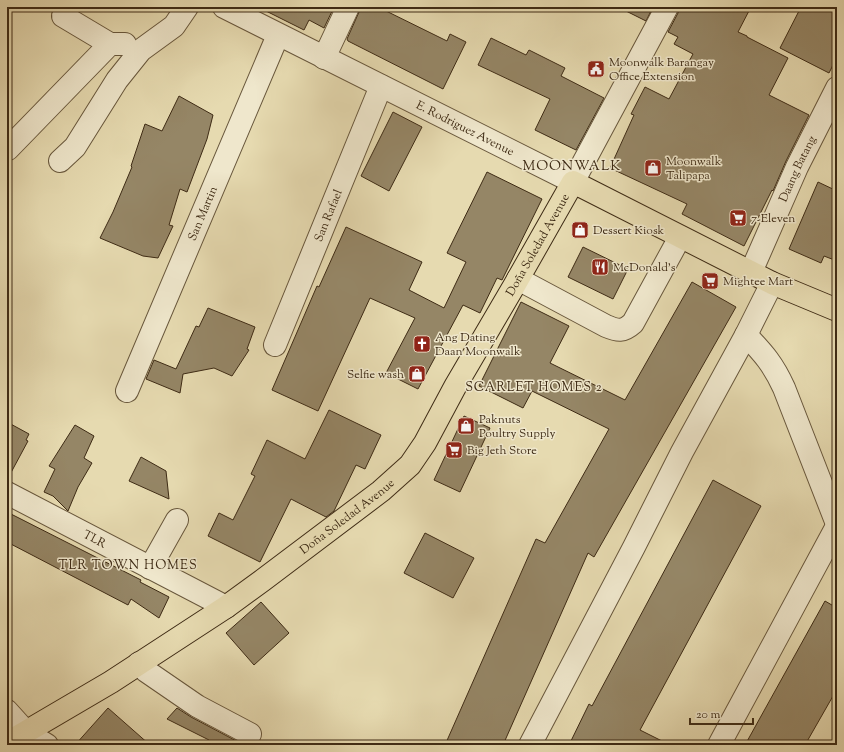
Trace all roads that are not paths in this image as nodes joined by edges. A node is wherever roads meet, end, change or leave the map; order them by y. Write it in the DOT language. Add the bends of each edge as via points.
graph roads {
  1 [pos="186,7"];
  2 [pos="224,7"];
  3 [pos="348,7"];
  4 [pos="667,7"];
  5 [pos="63,16"];
  6 [pos="278,35"];
  7 [pos="110,44"];
  8 [pos="141,50"];
  9 [pos="324,58"];
  10 [pos="381,86"];
  11 [pos="837,88"];
  12 [pos="8,149"];
  13 [pos="60,161"];
  14 [pos="573,182"];
  15 [pos="680,237"];
  16 [pos="751,272"];
  17 [pos="516,282"];
  18 [pos="772,282"];
  19 [pos="837,310"];
  20 [pos="746,335"];
  21 [pos="274,345"];
  22 [pos="127,391"];
  23 [pos="7,493"];
  24 [pos="177,520"];
  25 [pos="837,524"];
  26 [pos="150,568"];
  27 [pos="226,607"];
  28 [pos="140,663"];
  29 [pos="7,711"];
  30 [pos="26,732"];
  31 [pos="250,734"];
  32 [pos="7,743"];
  33 [pos="48,745"];
  34 [pos="530,745"];
  35 [pos="719,745"];
  1 -- 8 [label="street" via="174,26"];
  2 -- 6 [label="street, E. Rodriguez Avenue"];
  3 -- 9 [label="street"];
  4 -- 14 [label="street"];
  5 -- 7 [label="street"];
  6 -- 9 [label="street, E. Rodriguez Avenue"];
  6 -- 22 [label="street, San Martin"];
  7 -- 8 [label="street" via="125,44"];
  7 -- 12 [label="street"];
  8 -- 13 [label="street" via="117,80 75,147"];
  9 -- 10 [label="street, E. Rodriguez Avenue"];
  10 -- 14 [label="street, E. Rodriguez Avenue"];
  10 -- 21 [label="street, San Rafael"];
  11 -- 16 [label="street, Daang Batang" via="797,167"];
  14 -- 15 [label="main road, E. Rodriguez Avenue"];
  14 -- 17 [label="main road, Doña Soledad Avenue"];
  15 -- 16 [label="main road, E. Rodriguez Avenue"];
  15 -- 17 [label="street" via="633,323 626,329 617,331"];
  16 -- 18 [label="main road, E. Rodriguez Avenue"];
  17 -- 27 [label="main road, Doña Soledad Avenue" via="410,465 381,491"];
  18 -- 19 [label="main road, E. Rodriguez Avenue"];
  18 -- 20 [label="street"];
  20 -- 25 [label="street" via="777,372"];
  20 -- 34 [label="street" via="682,452"];
  23 -- 26 [label="street, TLR"];
  24 -- 26 [label="street"];
  25 -- 35 [label="street"];
  26 -- 27 [label="street, TLR"];
  27 -- 28 [label="main road, Doña Soledad Avenue"];
  28 -- 30 [label="main road, Doña Soledad Avenue"];
  28 -- 31 [label="street" via="146,671 198,706"];
  29 -- 30 [label="street"];
  30 -- 32 [label="main road, Doña Soledad Avenue"];
  30 -- 33 [label="street"];
}
